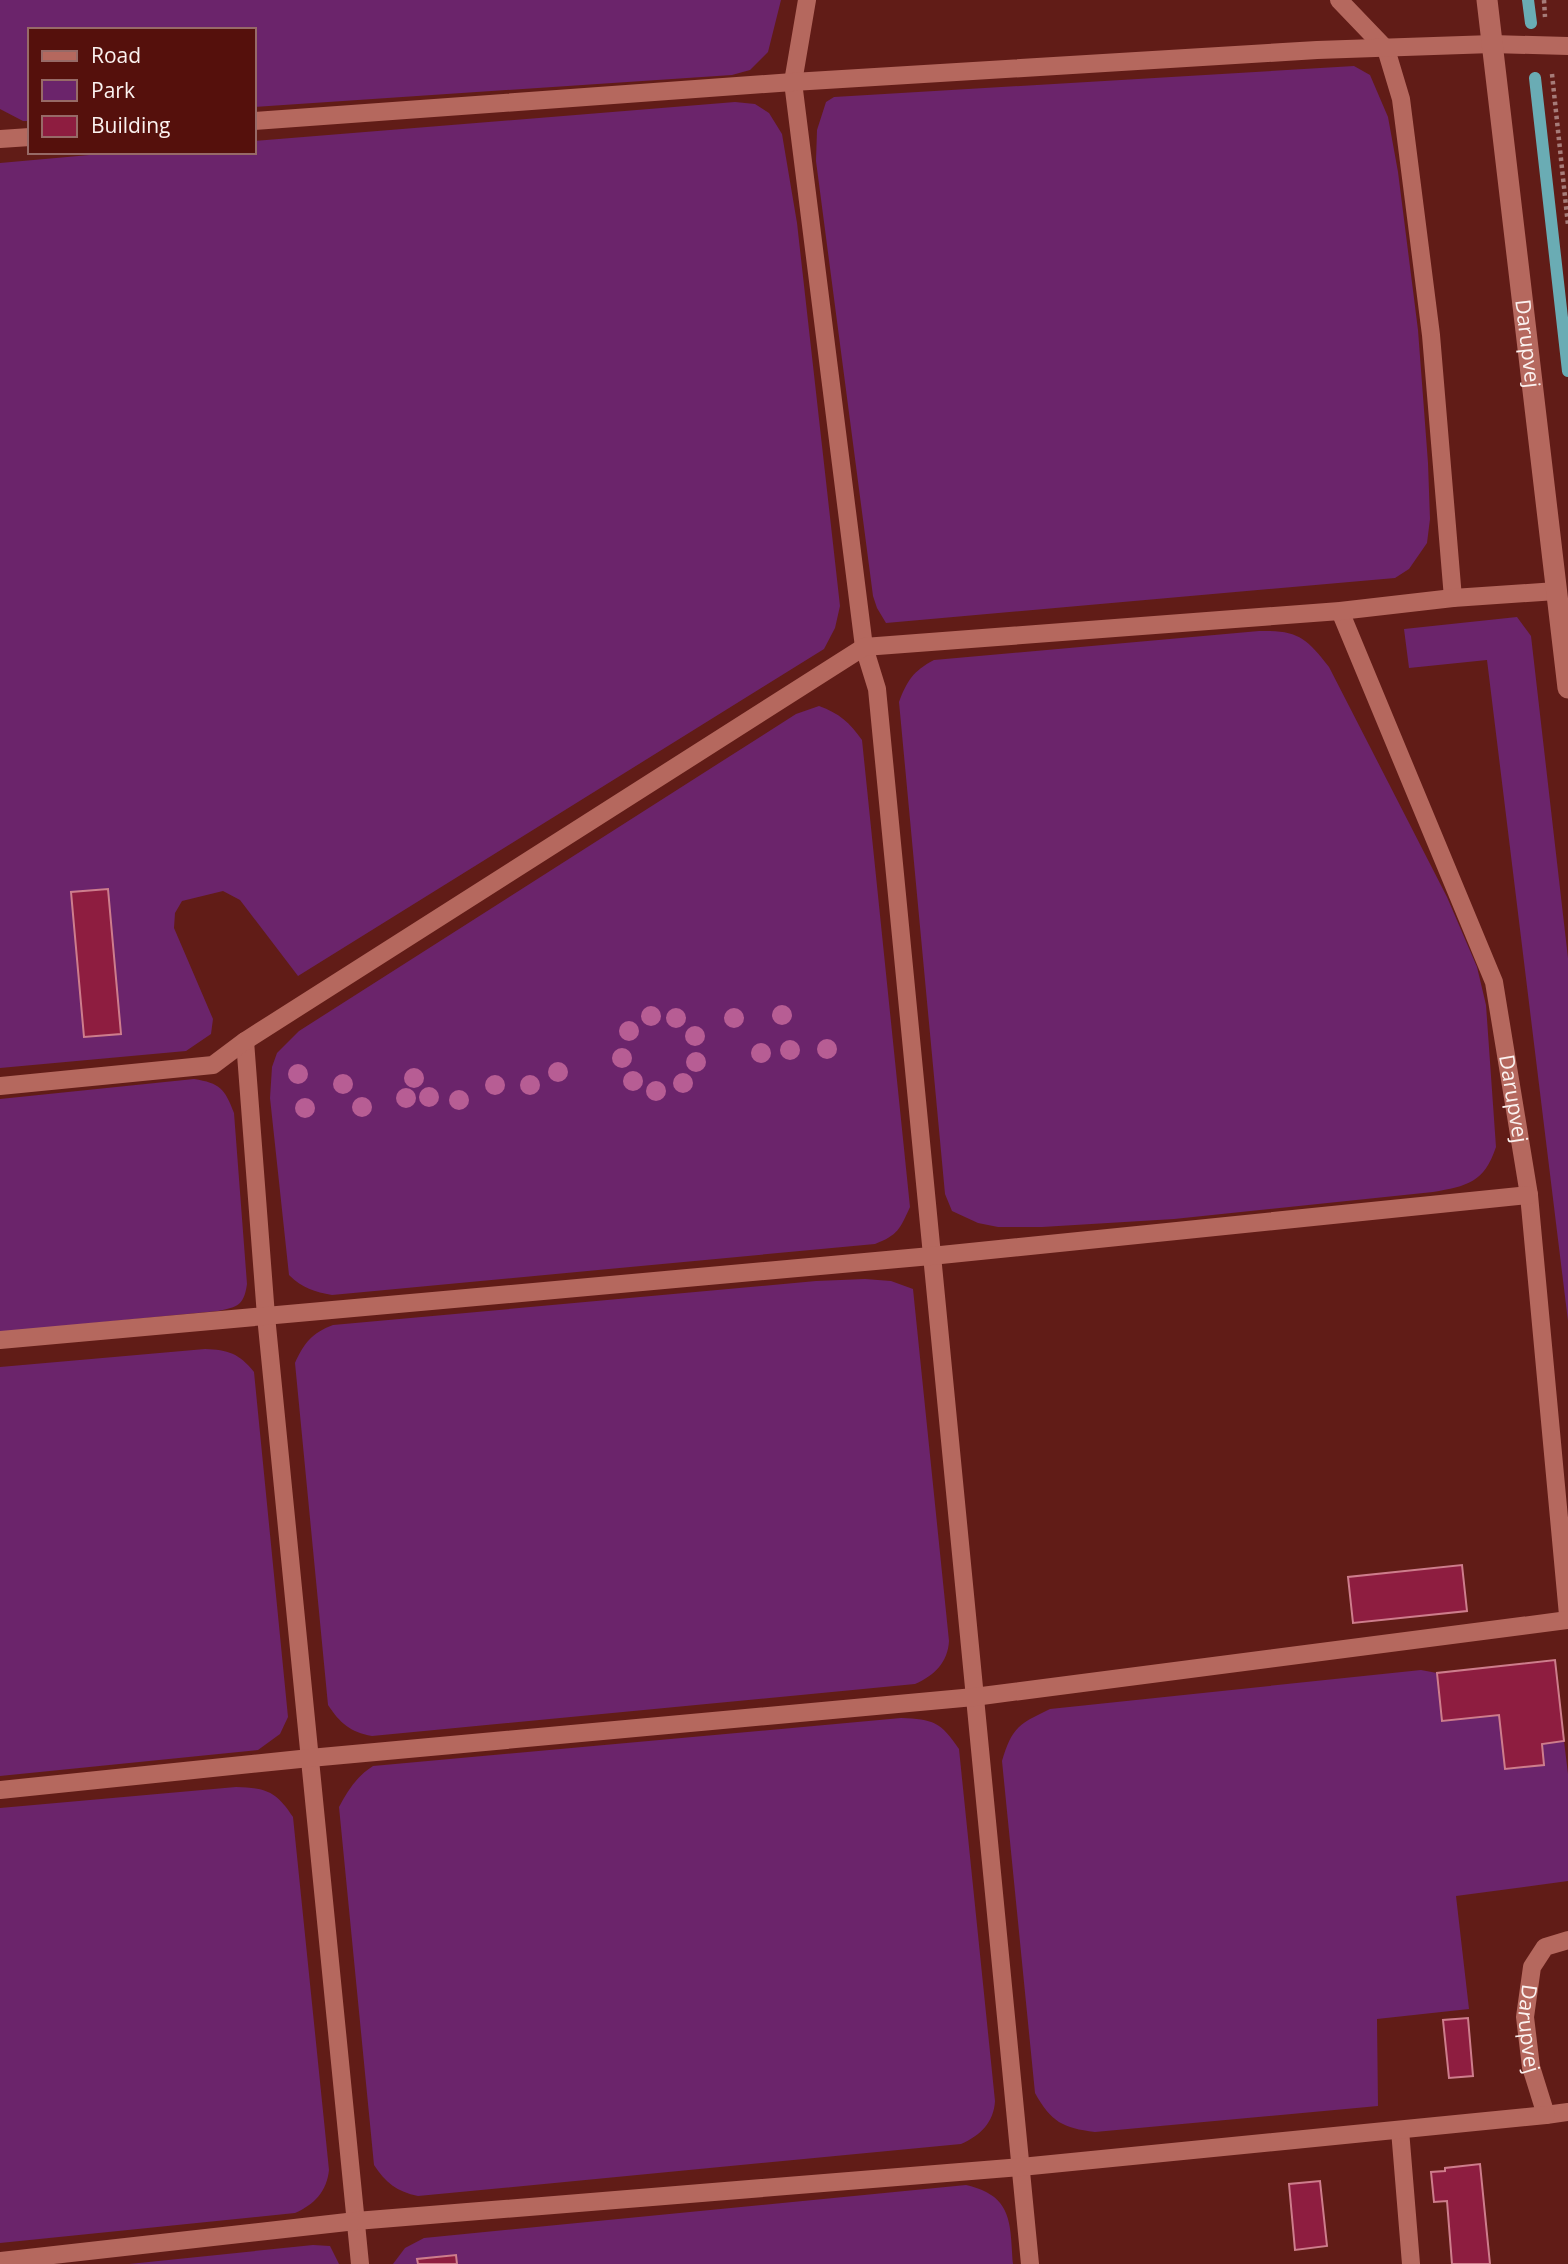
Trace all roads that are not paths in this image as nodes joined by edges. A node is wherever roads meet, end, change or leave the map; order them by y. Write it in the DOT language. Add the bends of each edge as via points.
graph roads {
  1 [pos="807,0"];
  2 [pos="1339,0"];
  3 [pos="1487,0"];
  4 [pos="1492,44"];
  5 [pos="1568,46"];
  6 [pos="1387,49"];
  7 [pos="793,82"];
  8 [pos="256,121"];
  9 [pos="28,137"];
  10 [pos="0,139"];
  11 [pos="1559,577"];
  12 [pos="1452,598"];
  13 [pos="1340,611"];
  14 [pos="864,647"];
  15 [pos="1568,688"];
  16 [pos="245,1041"];
  17 [pos="0,1086"];
  18 [pos="1529,1195"];
  19 [pos="931,1256"];
  20 [pos="266,1316"];
  21 [pos="0,1340"];
  22 [pos="1568,1617"];
  23 [pos="974,1697"];
  24 [pos="310,1758"];
  25 [pos="0,1790"];
  26 [pos="1568,1940"];
  27 [pos="1568,2112"];
  28 [pos="1546,2115"];
  29 [pos="1400,2130"];
  30 [pos="1021,2167"];
  31 [pos="356,2221"];
  32 [pos="0,2261"];
  33 [pos="360,2264"];
  34 [pos="1030,2264"];
  35 [pos="1411,2264"];
  1 -- 7 [label="lane"];
  2 -- 6 [label="lane"];
  3 -- 4 [label="street, Darupvej"];
  4 -- 5 [label="lane"];
  4 -- 6 [label="lane"];
  4 -- 11 [label="street, Darupvej"];
  6 -- 7 [label="lane"];
  6 -- 12 [label="lane" via="1401,99 1430,322"];
  7 -- 8 [label="lane"];
  7 -- 14 [label="lane"];
  9 -- 10 [label="lane"];
  11 -- 12 [label="lane"];
  11 -- 15 [label="street, Darupvej"];
  12 -- 13 [label="lane"];
  13 -- 14 [label="lane"];
  13 -- 18 [label="lane, Darupvej" via="1494,982"];
  14 -- 16 [label="lane"];
  14 -- 19 [label="lane" via="877,689"];
  16 -- 17 [label="lane" via="213,1065"];
  16 -- 20 [label="lane"];
  18 -- 19 [label="lane"];
  18 -- 22 [label="lane, Darupvej"];
  19 -- 20 [label="lane"];
  19 -- 23 [label="lane"];
  20 -- 21 [label="lane"];
  20 -- 24 [label="lane"];
  22 -- 23 [label="lane"];
  23 -- 24 [label="lane"];
  23 -- 30 [label="lane"];
  24 -- 25 [label="lane"];
  24 -- 31 [label="lane"];
  26 -- 28 [label="lane, Darupvej" via="1545,1947 1532,1967 1525,2017 1531,2067"];
  27 -- 28 [label="lane"];
  28 -- 29 [label="lane"];
  29 -- 30 [label="lane"];
  29 -- 35 [label="lane"];
  30 -- 31 [label="lane"];
  30 -- 34 [label="lane"];
  31 -- 32 [label="lane"];
  31 -- 33 [label="lane"];
}
